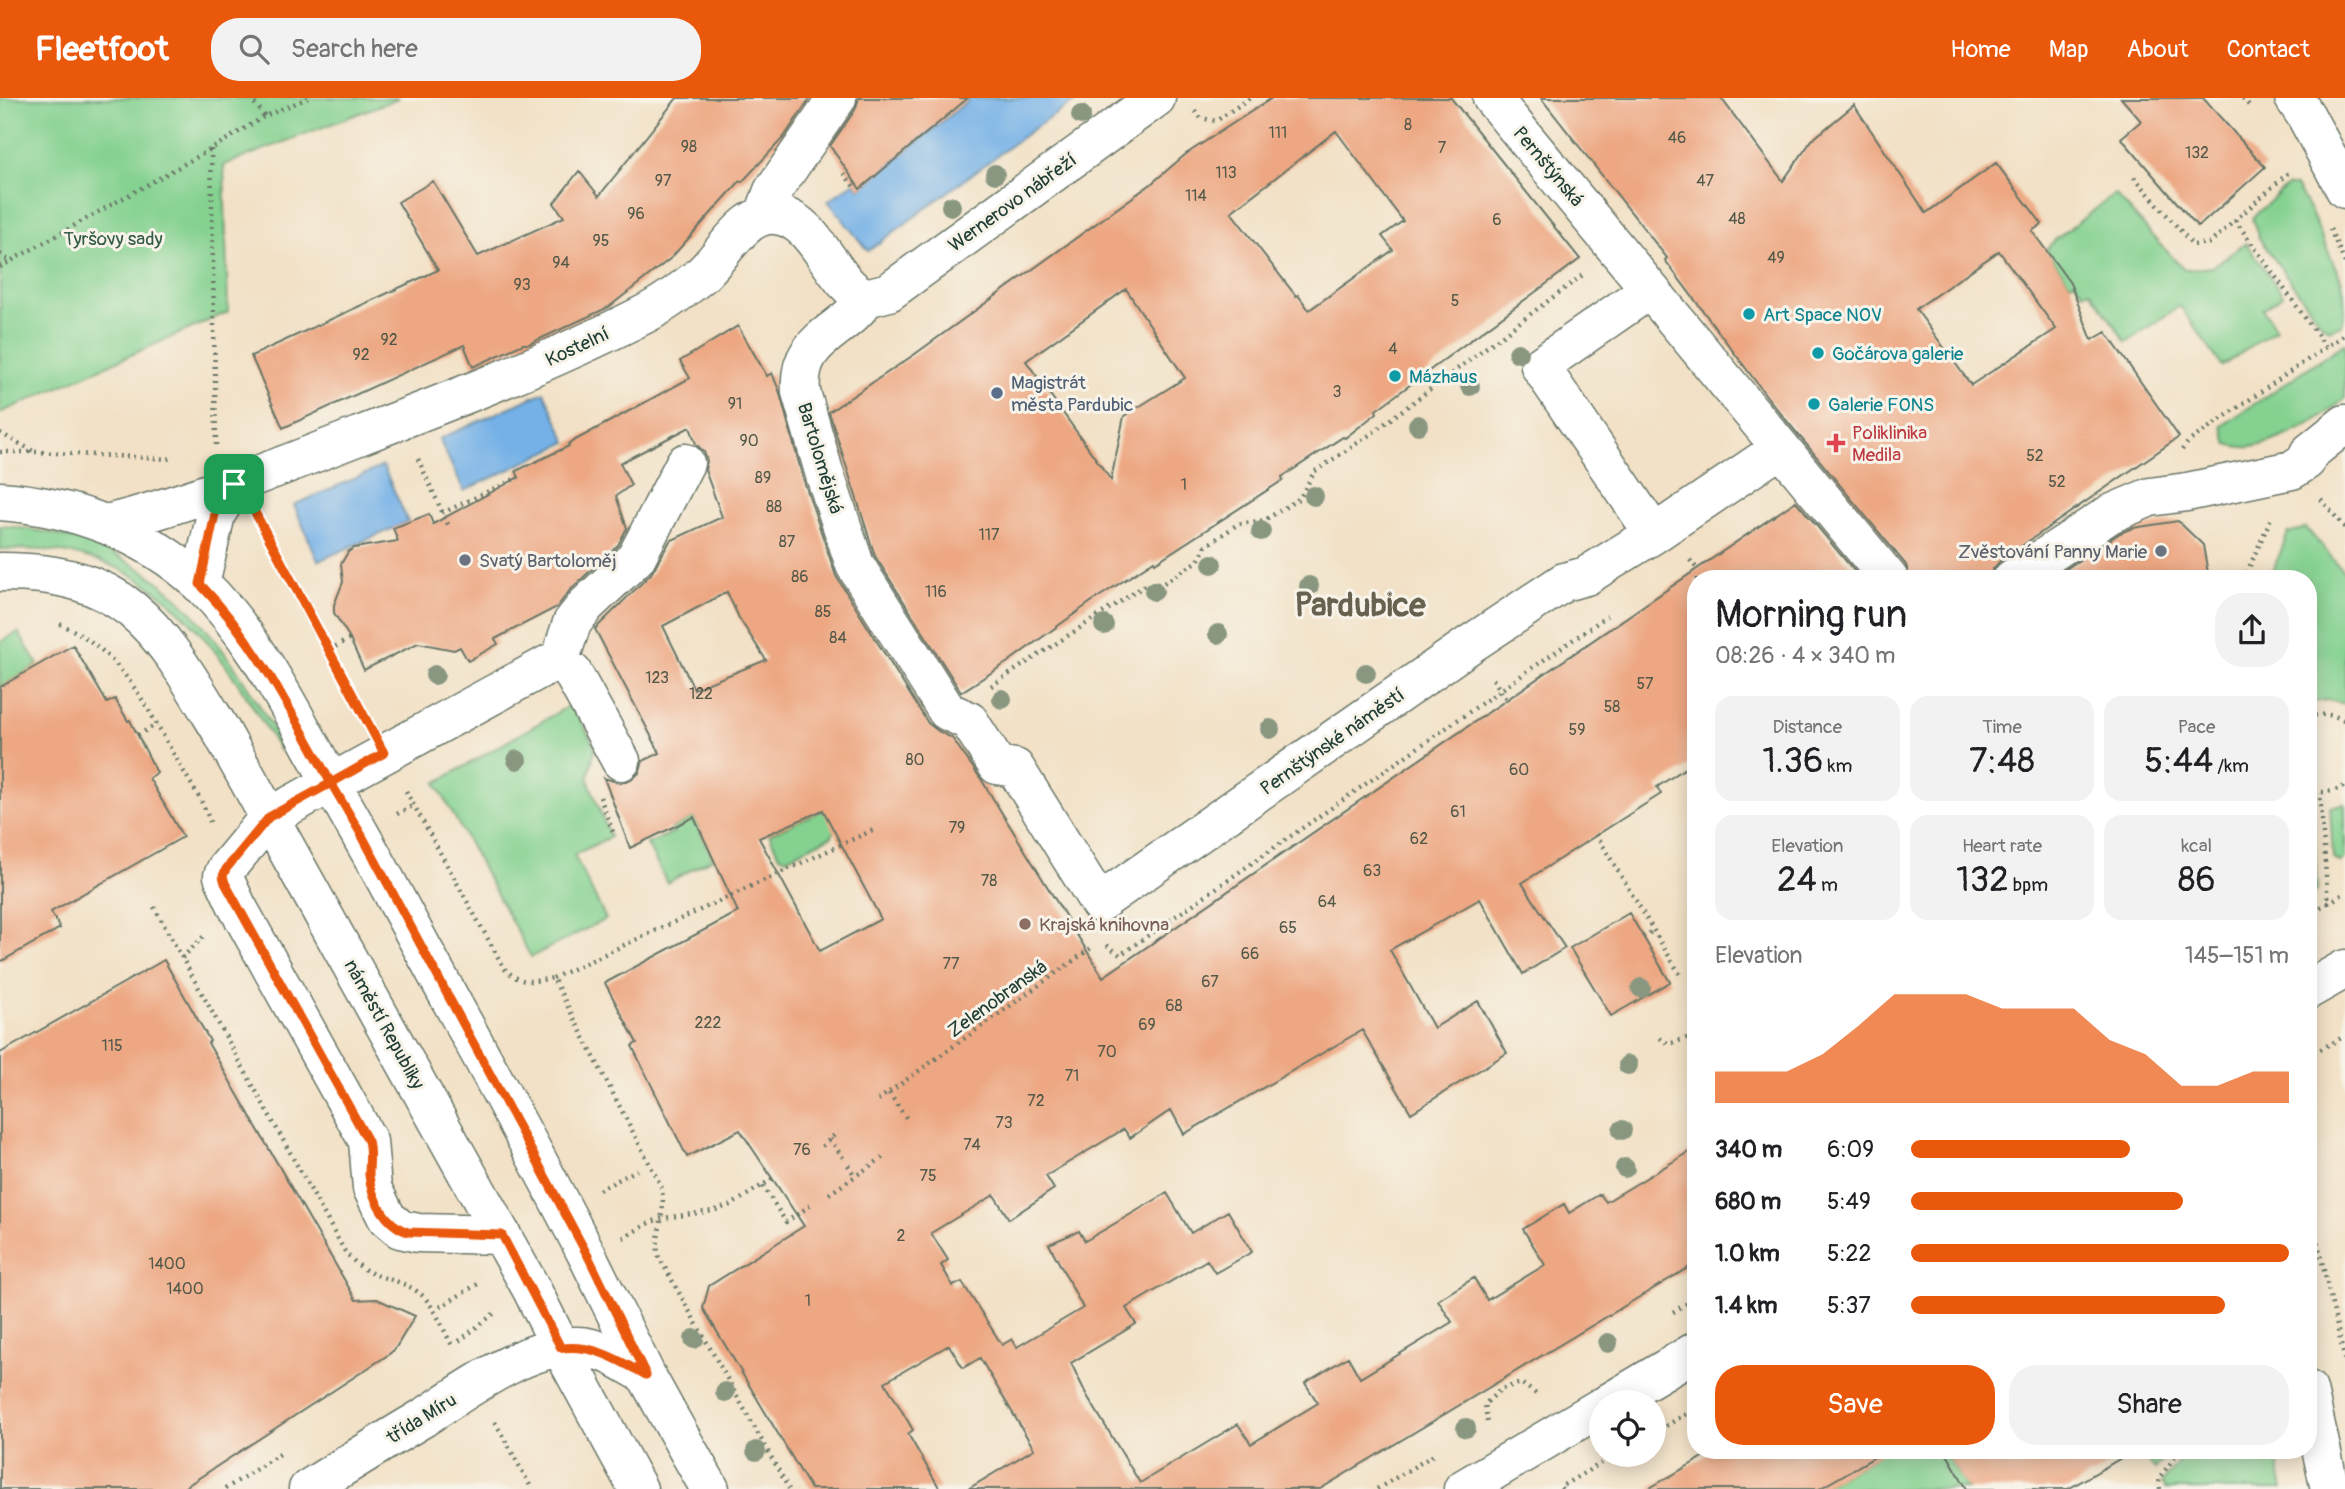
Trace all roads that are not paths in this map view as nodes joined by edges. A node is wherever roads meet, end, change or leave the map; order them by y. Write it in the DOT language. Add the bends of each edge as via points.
graph roads {
  1 [pos="837,98"];
  2 [pos="1156,98"];
  3 [pos="1492,98"];
  4 [pos="2294,98"];
  5 [pos="2345,189"];
  6 [pos="764,215"];
  7 [pos="1649,290"];
  8 [pos="866,298"];
  9 [pos="2345,424"];
  10 [pos="1781,448"];
  11 [pos="685,463"];
  12 [pos="234,484"];
  13 [pos="0,501"];
  14 [pos="107,524"];
  15 [pos="1654,534"];
  16 [pos="1882,570"];
  17 [pos="2026,570"];
  18 [pos="0,572"];
  19 [pos="200,584"];
  20 [pos="559,662"];
  21 [pos="947,711"];
  22 [pos="621,761"];
  23 [pos="331,783"];
  24 [pos="269,817"];
  25 [pos="2345,969"];
  26 [pos="2317,985"];
  27 [pos="502,1235"];
  28 [pos="549,1350"];
  29 [pos="1687,1356"];
  30 [pos="646,1375"];
  31 [pos="1630,1390"];
  32 [pos="1589,1414"];
  33 [pos="2317,1430"];
  34 [pos="1467,1488"];
  35 [pos="308,1489"];
  36 [pos="638,1489"];
  37 [pos="710,1489"];
  38 [pos="2330,1489"];
  1 -- 6 [label="street, Kostelní" via="778,184"];
  2 -- 8 [label="street, Wernerovo nábřeží" via="889,292"];
  3 -- 7 [label="street, Pernštýnská" via="1600,250"];
  4 -- 5 [label="street"];
  6 -- 8 [label="street" via="797,223 852,291"];
  6 -- 12 [label="street, Kostelní" via="744,227 701,275 650,312 487,386"];
  7 -- 10 [label="street"];
  7 -- 15 [label="street" via="1540,366"];
  8 -- 21 [label="street, Bartolomějská" via="808,354 802,365 801,391 855,565"];
  9 -- 17 [label="street" via="2300,462 2187,492 2150,497 2110,514"];
  10 -- 15 [label="street, Pernštýnské náměstí"];
  10 -- 16 [label="street"];
  11 -- 20 [label="street" via="635,558 572,623"];
  12 -- 14 [label="street, Kostelní"];
  12 -- 19 [label="street" via="215,514"];
  13 -- 14 [label="street"];
  14 -- 19 [label="street" via="148,544"];
  15 -- 21 [label="street, Pernštýnské náměstí" via="1586,576 1564,582 1469,645 1100,904 1015,768 998,765 969,721"];
  18 -- 24 [label="street, náměstí Republiky" via="42,573 97,587 134,610 167,645"];
  19 -- 23 [label="street" via="267,670"];
  20 -- 22 [label="street" via="572,672"];
  20 -- 23 [label="street" via="542,666"];
  23 -- 24 [label="street"];
  23 -- 30 [label="street" via="589,1258"];
  24 -- 27 [label="street, náměstí Republiky"];
  24 -- 27 [label="street" via="226,869 225,883 368,1141 372,1188 387,1218 408,1232"];
  25 -- 26 [label="street"];
  27 -- 28 [label="street, náměstí Republiky"];
  28 -- 30 [label="street" via="591,1348"];
  28 -- 35 [label="street, třída Míru" via="474,1385"];
  28 -- 36 [label="street, náměstí Republiky"];
  29 -- 31 [label="street"];
  30 -- 37 [label="street"];
  32 -- 34 [label="street"];
  33 -- 38 [label="street"];
}
